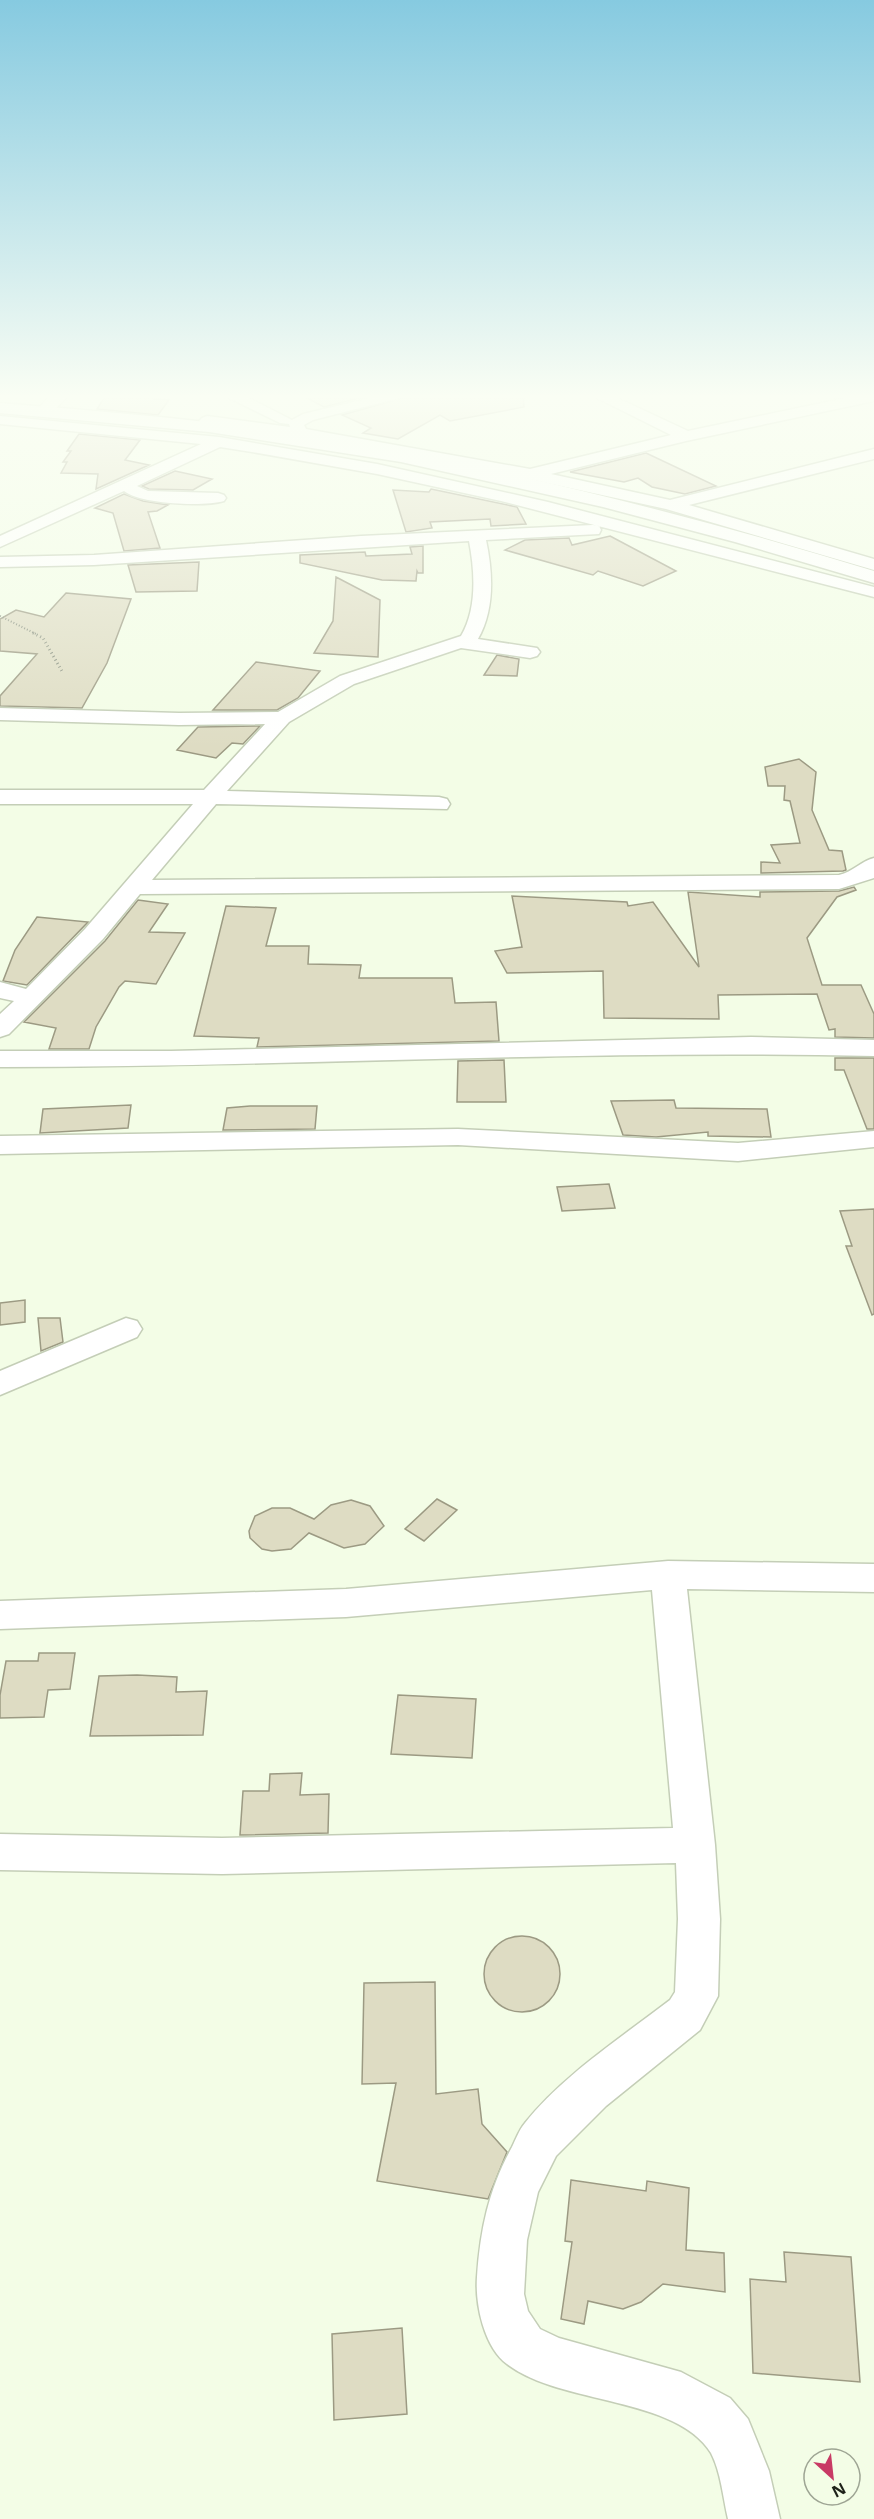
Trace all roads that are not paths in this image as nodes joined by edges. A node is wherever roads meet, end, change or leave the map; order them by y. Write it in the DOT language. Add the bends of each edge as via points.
graph roads {
  1 [pos="67,513"];
  2 [pos="564,513"];
  3 [pos="640,513"];
  4 [pos="696,513"];
  5 [pos="679,522"];
  6 [pos="623,528"];
  7 [pos="477,535"];
  8 [pos="0,542"];
  9 [pos="0,562"];
  10 [pos="874,565"];
  11 [pos="874,577"];
  12 [pos="874,592"];
  13 [pos="462,643"];
  14 [pos="530,652"];
  15 [pos="0,714"];
  16 [pos="282,718"];
  17 [pos="0,796"];
  18 [pos="210,797"];
  19 [pos="439,804"];
  20 [pos="874,865"];
  21 [pos="135,887"];
  22 [pos="0,990"];
  23 [pos="29,997"];
  24 [pos="0,1029"];
  25 [pos="874,1048"];
  26 [pos="0,1059"];
  27 [pos="874,1139"];
  28 [pos="0,1144"];
  29 [pos="126,1329"];
  30 [pos="0,1384"];
  31 [pos="668,1575"];
  32 [pos="874,1578"];
  33 [pos="0,1616"];
  34 [pos="695,1845"];
  35 [pos="0,1852"];
  36 [pos="754,2519"];
  1 -- 8 [label="street"];
  2 -- 6 [label="street"];
  3 -- 5 [label="highway"];
  4 -- 10 [label="street"];
  5 -- 6 [label="street"];
  5 -- 11 [label="highway"];
  6 -- 7 [label="street"];
  6 -- 12 [label="street"];
  7 -- 9 [label="street" via="94,560"];
  7 -- 13 [label="street" via="482,559 477,620 473,633"];
  13 -- 14 [label="street"];
  13 -- 16 [label="street" via="347,680"];
  15 -- 16 [label="street"];
  16 -- 18 [label="street"];
  17 -- 18 [label="street"];
  18 -- 19 [label="street"];
  18 -- 21 [label="street"];
  20 -- 21 [label="street" via="857,878 839,882"];
  21 -- 23 [label="street" via="94,934"];
  22 -- 23 [label="street"];
  23 -- 24 [label="street"];
  25 -- 26 [label="street" via="751,1045 171,1059"];
  27 -- 28 [label="street" via="738,1152 458,1137"];
  29 -- 30 [label="street"];
  31 -- 32 [label="street"];
  31 -- 33 [label="street" via="346,1603"];
  31 -- 34 [label="street"];
  34 -- 35 [label="street" via="222,1856"];
  34 -- 36 [label="street" via="699,1919 696,1996 685,2015 590,2090 540,2140 516,2186 503,2240 500,2294 506,2322 523,2346 552,2361 681,2397 712,2416 730,2437"];
}
